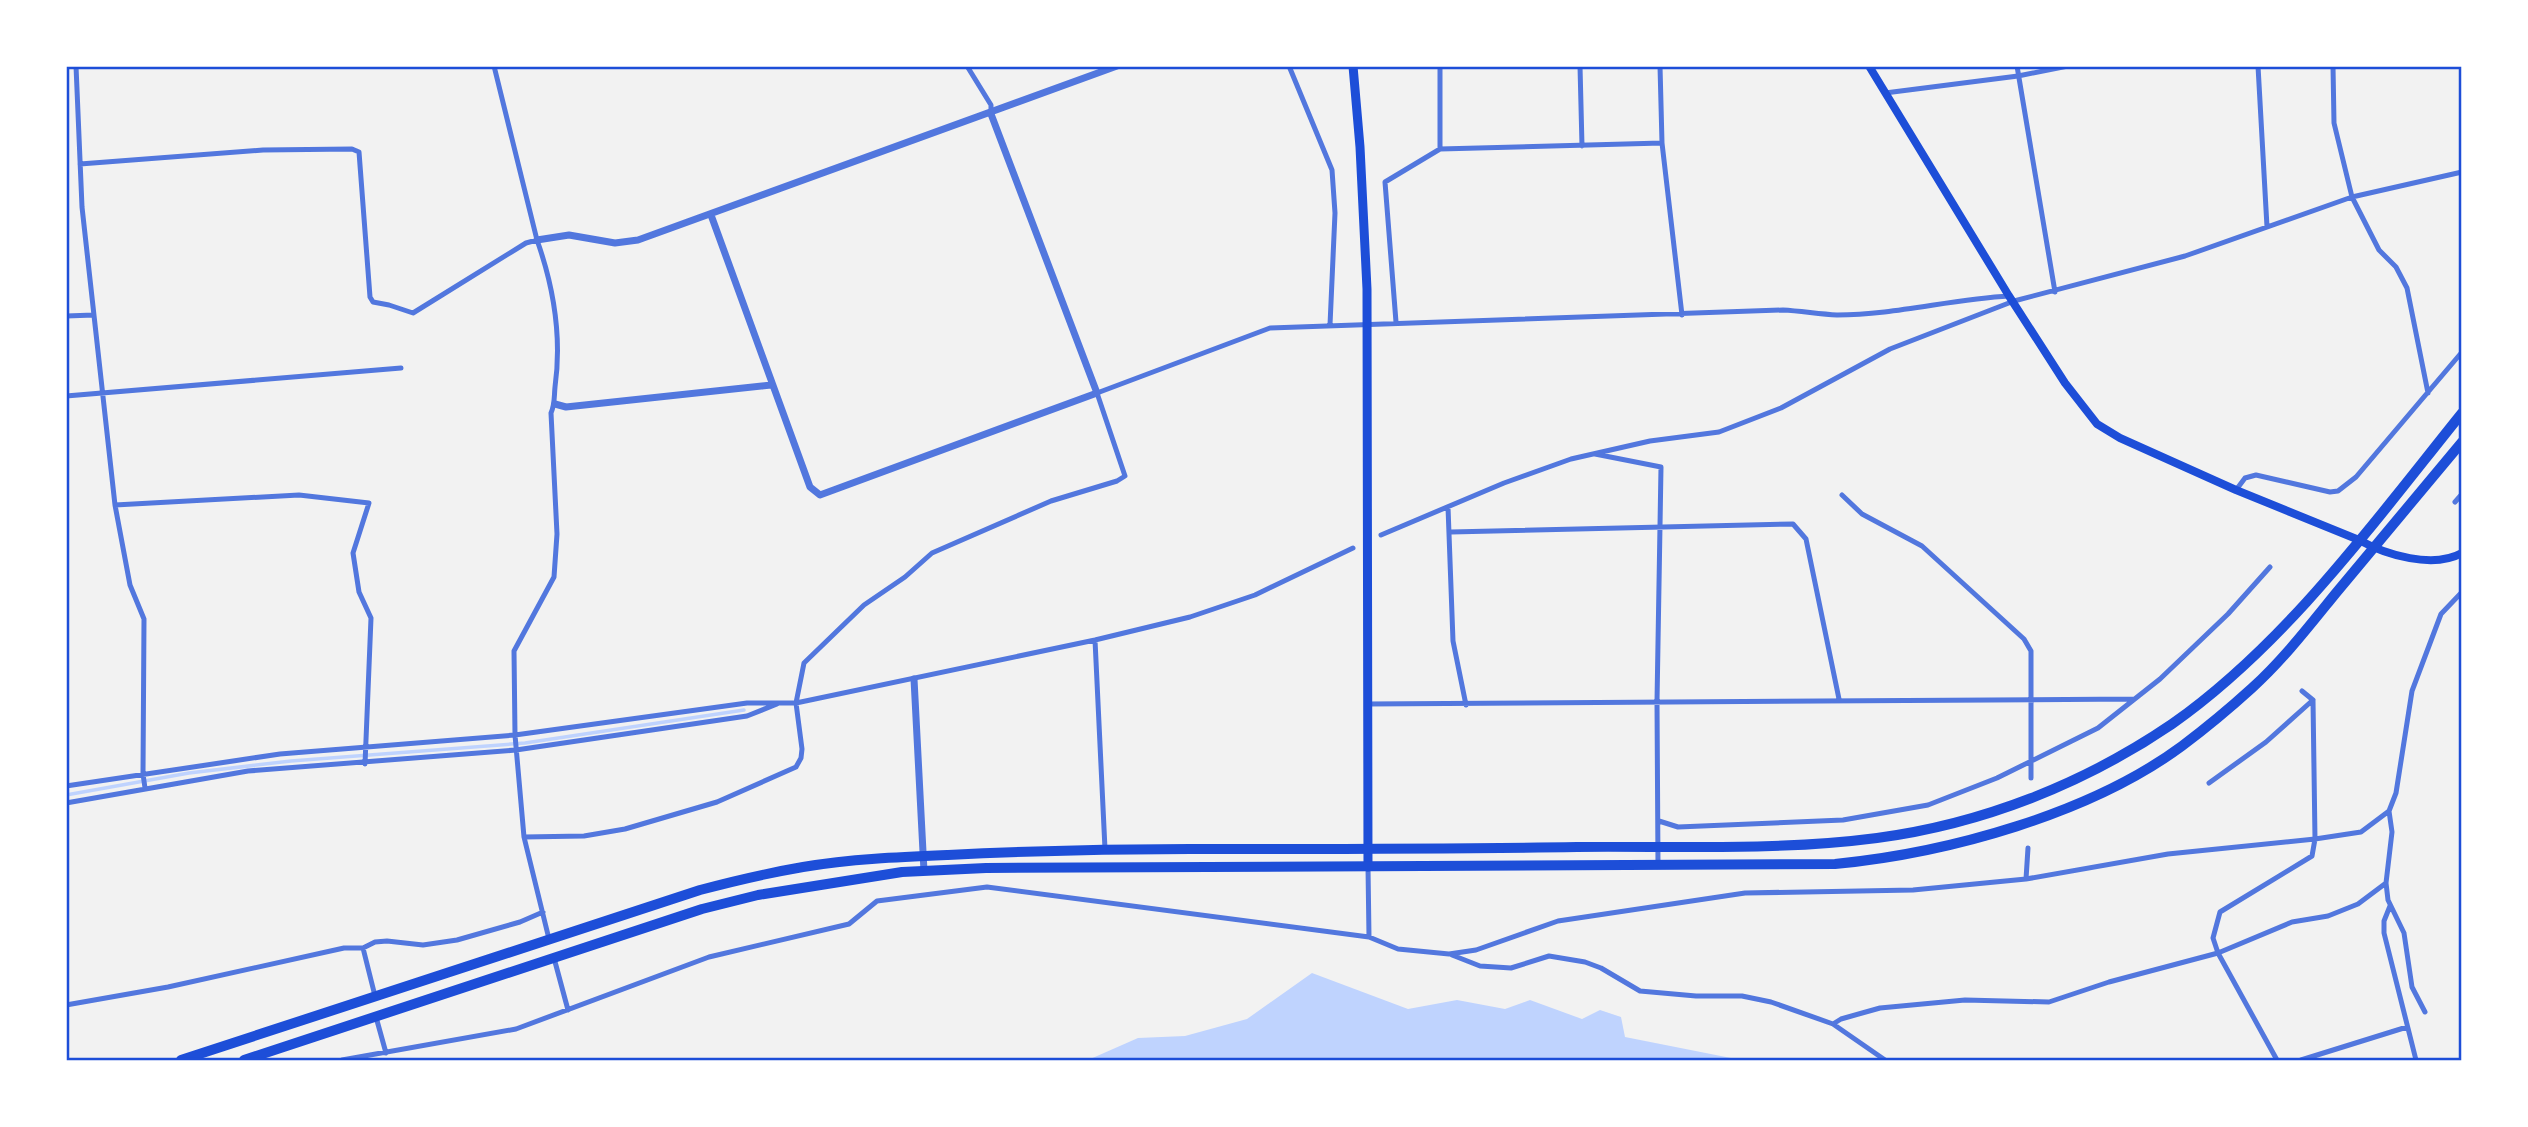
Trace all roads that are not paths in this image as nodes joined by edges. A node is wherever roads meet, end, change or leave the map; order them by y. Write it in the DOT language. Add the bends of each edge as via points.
graph roads {
  1 [pos="76,66"];
  2 [pos="494,66"];
  3 [pos="967,66"];
  4 [pos="1118,66"];
  5 [pos="1289,66"];
  6 [pos="1353,66"];
  7 [pos="1440,66"];
  8 [pos="1580,66"];
  9 [pos="1660,66"];
  10 [pos="1869,66"];
  11 [pos="2017,66"];
  12 [pos="2068,66"];
  13 [pos="2258,66"];
  14 [pos="2333,66"];
  15 [pos="2018,76"];
  16 [pos="1885,93"];
  17 [pos="991,114"];
  18 [pos="1662,144"];
  19 [pos="1583,146"];
  20 [pos="1440,149"];
  21 [pos="79,164"];
  22 [pos="2462,172"];
  23 [pos="2352,197"];
  24 [pos="711,215"];
  25 [pos="2267,228"];
  26 [pos="537,240"];
  27 [pos="2056,292"];
  28 [pos="2011,298"];
  29 [pos="93,315"];
  30 [pos="1682,315"];
  31 [pos="66,316"];
  32 [pos="1393,322"];
  33 [pos="1332,325"];
  34 [pos="2462,352"];
  35 [pos="401,368"];
  36 [pos="771,385"];
  37 [pos="102,392"];
  38 [pos="1097,393"];
  39 [pos="2428,393"];
  40 [pos="66,396"];
  41 [pos="555,404"];
  42 [pos="2462,413"];
  43 [pos="2462,442"];
  44 [pos="1592,453"];
  45 [pos="2236,490"];
  46 [pos="2462,494"];
  47 [pos="1842,495"];
  48 [pos="2455,502"];
  49 [pos="115,506"];
  50 [pos="1448,507"];
  51 [pos="1659,526"];
  52 [pos="1451,532"];
  53 [pos="1381,535"];
  54 [pos="2360,540"];
  55 [pos="1353,548"];
  56 [pos="2374,548"];
  57 [pos="2462,553"];
  58 [pos="2270,567"];
  59 [pos="2462,592"];
  60 [pos="2228,614"];
  61 [pos="2233,622"];
  62 [pos="1094,640"];
  63 [pos="914,679"];
  64 [pos="2302,691"];
  65 [pos="1839,699"];
  66 [pos="2032,699"];
  67 [pos="2134,699"];
  68 [pos="2313,700"];
  69 [pos="1657,702"];
  70 [pos="780,703"];
  71 [pos="796,703"];
  72 [pos="1367,704"];
  73 [pos="1466,705"];
  74 [pos="515,737"];
  75 [pos="364,748"];
  76 [pos="516,749"];
  77 [pos="365,761"];
  78 [pos="2030,764"];
  79 [pos="143,776"];
  80 [pos="2031,778"];
  81 [pos="2209,783"];
  82 [pos="66,786"];
  83 [pos="144,787"];
  84 [pos="66,803"];
  85 [pos="2389,811"];
  86 [pos="1658,821"];
  87 [pos="524,837"];
  88 [pos="2315,839"];
  89 [pos="1658,846"];
  90 [pos="2028,848"];
  91 [pos="1105,849"];
  92 [pos="1368,849"];
  93 [pos="923,856"];
  94 [pos="1658,865"];
  95 [pos="1368,867"];
  96 [pos="924,871"];
  97 [pos="2026,879"];
  98 [pos="2386,883"];
  99 [pos="2390,906"];
  100 [pos="543,912"];
  101 [pos="1369,937"];
  102 [pos="549,939"];
  103 [pos="363,948"];
  104 [pos="2218,953"];
  105 [pos="1449,954"];
  106 [pos="554,958"];
  107 [pos="376,997"];
  108 [pos="66,1005"];
  109 [pos="568,1010"];
  110 [pos="2425,1012"];
  111 [pos="376,1017"];
  112 [pos="1833,1024"];
  113 [pos="2407,1027"];
  114 [pos="386,1053"];
  115 [pos="181,1060"];
  116 [pos="244,1060"];
  117 [pos="342,1060"];
  118 [pos="1885,1060"];
  119 [pos="2277,1060"];
  120 [pos="2301,1060"];
  121 [pos="2416,1060"];
  1 -- 21 [label="street"];
  2 -- 26 [label="street"];
  3 -- 17 [label="street"];
  4 -- 17 [label="street"];
  5 -- 33 [label="street" via="1332,170"];
  6 -- 72 [label="main road" via="1367,289"];
  7 -- 20 [label="street"];
  8 -- 19 [label="street"];
  9 -- 18 [label="street"];
  10 -- 16 [label="main road"];
  11 -- 15 [label="street"];
  12 -- 15 [label="street"];
  13 -- 25 [label="street"];
  14 -- 23 [label="street" via="2334,123"];
  15 -- 16 [label="street"];
  15 -- 27 [label="street"];
  16 -- 28 [label="main road"];
  17 -- 24 [label="street"];
  17 -- 38 [label="street"];
  18 -- 19 [label="street"];
  18 -- 30 [label="street"];
  19 -- 20 [label="street"];
  20 -- 32 [label="street" via="1385,182"];
  21 -- 26 [label="street" via="263,150 359,152 370,298 413,313"];
  21 -- 29 [label="street"];
  22 -- 23 [label="street"];
  23 -- 25 [label="street"];
  23 -- 39 [label="street" via="2379,250 2396,267 2407,288"];
  24 -- 26 [label="street" via="638,240 615,243 569,234"];
  24 -- 36 [label="street"];
  25 -- 27 [label="street"];
  26 -- 41 [label="street" via="557,321"];
  27 -- 28 [label="street"];
  28 -- 30 [label="street" via="1975,298 1838,315 1783,310"];
  28 -- 44 [label="street" via="1890,349 1781,408 1719,432"];
  28 -- 45 [label="main road" via="2097,424"];
  29 -- 31 [label="street"];
  29 -- 37 [label="street"];
  30 -- 32 [label="street"];
  32 -- 33 [label="street"];
  33 -- 38 [label="street" via="1270,328"];
  34 -- 39 [label="street"];
  35 -- 37 [label="street"];
  36 -- 38 [label="street" via="810,487 820,495"];
  36 -- 41 [label="street" via="565,407"];
  37 -- 40 [label="street"];
  37 -- 49 [label="street"];
  38 -- 71 [label="street" via="1125,476 1051,501 932,553 864,605 804,663"];
  39 -- 45 [label="street" via="2356,477 2338,491 2256,475 2245,478"];
  41 -- 74 [label="street" via="551,413 557,534 554,577 514,651"];
  42 -- 54 [label="highway"];
  43 -- 56 [label="highway"];
  44 -- 50 [label="street"];
  44 -- 51 [label="street" via="1661,467"];
  45 -- 54 [label="main road"];
  46 -- 48 [label="street"];
  47 -- 66 [label="street" via="1862,514 1922,546 2024,639 2031,651"];
  49 -- 75 [label="street" via="299,495 369,503 353,553 359,592 371,618"];
  49 -- 79 [label="street" via="130,585 144,619"];
  50 -- 52 [label="street"];
  50 -- 53 [label="street"];
  51 -- 52 [label="street"];
  51 -- 65 [label="street" via="1793,524 1806,539"];
  51 -- 69 [label="street"];
  52 -- 73 [label="street" via="1452,641"];
  54 -- 56 [label="main road"];
  54 -- 89 [label="highway" via="2239,670 2205,698 2133,748 2053,790 1966,820 1877,838"];
  55 -- 62 [label="street" via="1255,595 1190,617"];
  56 -- 57 [label="main road" via="2430,561"];
  56 -- 94 [label="highway" via="2253,687 2182,746 2106,791 1972,840 1881,860"];
  58 -- 60 [label="street"];
  59 -- 85 [label="street" via="2441,614 2412,691"];
  60 -- 61 [label="street"];
  60 -- 67 [label="street"];
  62 -- 63 [label="street"];
  62 -- 91 [label="street"];
  63 -- 71 [label="street"];
  63 -- 93 [label="street"];
  64 -- 68 [label="street"];
  65 -- 66 [label="street"];
  65 -- 69 [label="street"];
  66 -- 67 [label="street"];
  66 -- 78 [label="street"];
  67 -- 78 [label="street" via="2098,728"];
  68 -- 81 [label="street" via="2266,742"];
  68 -- 88 [label="street"];
  69 -- 73 [label="street"];
  69 -- 86 [label="street"];
  70 -- 71 [label="street"];
  70 -- 74 [label="street" via="747,703"];
  70 -- 76 [label="street" via="747,716"];
  71 -- 87 [label="street" via="803,749 796,767 782,775 718,802 625,829 584,836"];
  72 -- 73 [label="street"];
  72 -- 92 [label="main road"];
  74 -- 75 [label="street"];
  74 -- 76 [label="street"];
  75 -- 77 [label="street"];
  75 -- 79 [label="street" via="280,754"];
  76 -- 77 [label="street"];
  76 -- 87 [label="street"];
  77 -- 83 [label="street" via="248,771"];
  78 -- 80 [label="street"];
  78 -- 86 [label="street" via="1928,805 1843,820 1678,827"];
  79 -- 82 [label="street"];
  79 -- 83 [label="street"];
  83 -- 84 [label="street"];
  85 -- 88 [label="street" via="2361,832"];
  85 -- 98 [label="street" via="2392,832"];
  86 -- 89 [label="street"];
  87 -- 100 [label="street"];
  88 -- 97 [label="street" via="2168,854"];
  88 -- 104 [label="street" via="2308,860 2220,912 2213,939"];
  89 -- 92 [label="highway"];
  89 -- 94 [label="street"];
  90 -- 97 [label="street"];
  91 -- 92 [label="highway"];
  91 -- 93 [label="highway"];
  92 -- 95 [label="main road"];
  93 -- 96 [label="street"];
  93 -- 102 [label="highway" via="856,860 759,875"];
  94 -- 95 [label="highway"];
  95 -- 96 [label="highway"];
  95 -- 101 [label="street"];
  96 -- 106 [label="highway" via="758,895"];
  97 -- 105 [label="street" via="1913,890 1745,893 1558,921 1476,950"];
  98 -- 99 [label="street"];
  98 -- 104 [label="street" via="2358,904 2328,916 2292,922"];
  99 -- 110 [label="street" via="2404,933 2412,987"];
  99 -- 113 [label="street" via="2384,933"];
  100 -- 102 [label="street"];
  100 -- 103 [label="street" via="457,940 423,945 375,942"];
  101 -- 105 [label="street" via="1398,950"];
  101 -- 109 [label="street" via="987,887 877,901 849,925 709,957"];
  102 -- 107 [label="highway"];
  103 -- 107 [label="street"];
  103 -- 108 [label="street" via="344,948"];
  104 -- 112 [label="street" via="2049,1002 1965,1000 1880,1008"];
  104 -- 119 [label="street"];
  105 -- 112 [label="street" via="1480,966 1511,968 1549,956 1585,962 1640,991 1742,996"];
  106 -- 109 [label="street"];
  106 -- 111 [label="highway"];
  107 -- 115 [label="highway"];
  109 -- 114 [label="street" via="516,1029"];
  111 -- 114 [label="street"];
  111 -- 116 [label="highway"];
  112 -- 118 [label="street"];
  113 -- 120 [label="street"];
  113 -- 121 [label="street"];
  114 -- 117 [label="street"];
}
